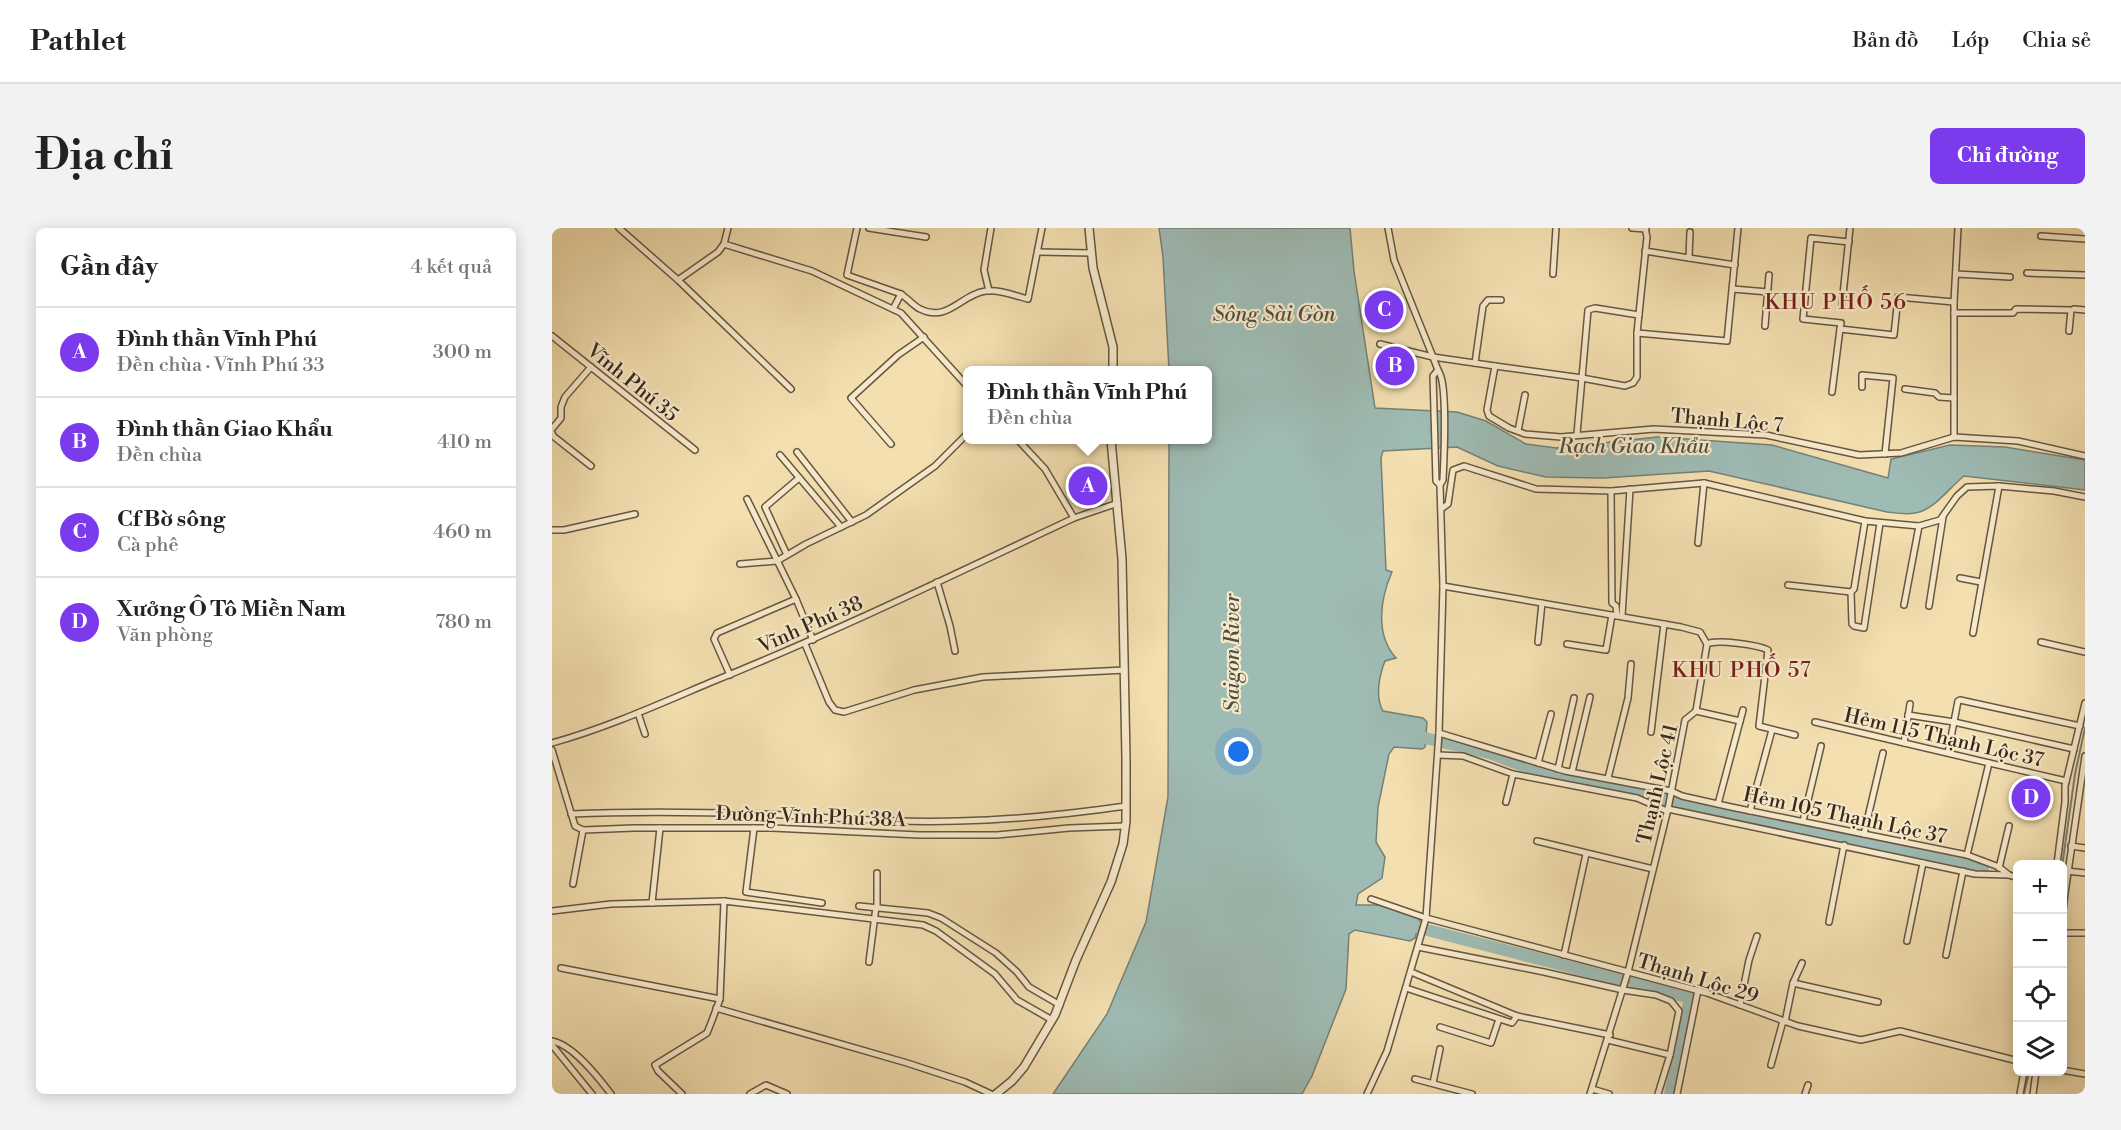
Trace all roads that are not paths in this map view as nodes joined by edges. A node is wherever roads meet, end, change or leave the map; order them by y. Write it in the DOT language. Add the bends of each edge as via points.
graph roads {
  1 [pos="619,228"];
  2 [pos="728,228"];
  3 [pos="857,228"];
  4 [pos="869,228"];
  5 [pos="992,228"];
  6 [pos="1042,228"];
  7 [pos="1089,228"];
  8 [pos="1388,228"];
  9 [pos="1556,228"];
  10 [pos="1632,228"];
  11 [pos="1646,228"];
  12 [pos="1738,228"];
  13 [pos="1850,228"];
  14 [pos="1958,228"];
  15 [pos="888,230"];
  16 [pos="1690,232"];
  17 [pos="2041,236"];
  18 [pos="926,237"];
  19 [pos="2085,239"];
  20 [pos="1849,242"];
  21 [pos="724,244"];
  22 [pos="1646,251"];
  23 [pos="1038,252"];
  24 [pos="1091,253"];
  25 [pos="1689,258"];
  26 [pos="1735,265"];
  27 [pos="2027,273"];
  28 [pos="1553,274"];
  29 [pos="1956,274"];
  30 [pos="1769,275"];
  31 [pos="2085,275"];
  32 [pos="2010,277"];
  33 [pos="678,280"];
  34 [pos="1733,289"];
  35 [pos="988,291"];
  36 [pos="1768,292"];
  37 [pos="901,294"];
  38 [pos="1501,300"];
  39 [pos="1954,302"];
  40 [pos="1842,304"];
  41 [pos="894,306"];
  42 [pos="2074,309"];
  43 [pos="2085,310"];
  44 [pos="1954,313"];
  45 [pos="1639,315"];
  46 [pos="1764,326"];
  47 [pos="1840,329"];
  48 [pos="2069,331"];
  49 [pos="1637,333"];
  50 [pos="552,336"];
  51 [pos="924,337"];
  52 [pos="1380,344"];
  53 [pos="1433,357"];
  54 [pos="1475,363"];
  55 [pos="1113,366"];
  56 [pos="1494,366"];
  57 [pos="591,367"];
  58 [pos="1437,371"];
  59 [pos="1582,378"];
  60 [pos="963,381"];
  61 [pos="1862,387"];
  62 [pos="791,389"];
  63 [pos="1905,389"];
  64 [pos="1832,392"];
  65 [pos="1525,395"];
  66 [pos="1952,398"];
  67 [pos="552,431"];
  68 [pos="1518,431"];
  69 [pos="1577,434"];
  70 [pos="1954,437"];
  71 [pos="963,439"];
  72 [pos="891,444"];
  73 [pos="1022,444"];
  74 [pos="1111,444"];
  75 [pos="695,450"];
  76 [pos="797,452"];
  77 [pos="1885,454"];
  78 [pos="780,455"];
  79 [pos="2085,456"];
  80 [pos="591,466"];
  81 [pos="799,478"];
  82 [pos="1704,483"];
  83 [pos="1440,485"];
  84 [pos="1999,486"];
  85 [pos="1630,489"];
  86 [pos="1611,491"];
  87 [pos="2085,497"];
  88 [pos="747,499"];
  89 [pos="1118,503"];
  90 [pos="1441,509"];
  91 [pos="635,514"];
  92 [pos="1943,516"];
  93 [pos="1074,518"];
  94 [pos="1865,521"];
  95 [pos="852,522"];
  96 [pos="1880,523"];
  97 [pos="1919,526"];
  98 [pos="841,527"];
  99 [pos="552,530"];
  100 [pos="1698,543"];
  101 [pos="787,555"];
  102 [pos="777,561"];
  103 [pos="740,564"];
  104 [pos="1960,578"];
  105 [pos="937,582"];
  106 [pos="1982,582"];
  107 [pos="1788,585"];
  108 [pos="1443,586"];
  109 [pos="1851,592"];
  110 [pos="796,599"];
  111 [pos="1542,603"];
  112 [pos="1904,605"];
  113 [pos="1929,606"];
  114 [pos="1617,616"];
  115 [pos="1664,624"];
  116 [pos="1973,633"];
  117 [pos="813,640"];
  118 [pos="1538,642"];
  119 [pos="2041,642"];
  120 [pos="805,644"];
  121 [pos="1567,644"];
  122 [pos="1707,644"];
  123 [pos="955,651"];
  124 [pos="2085,652"];
  125 [pos="1631,664"];
  126 [pos="1125,670"];
  127 [pos="730,675"];
  128 [pos="1590,697"];
  129 [pos="1574,698"];
  130 [pos="2085,703"];
  131 [pos="1910,704"];
  132 [pos="1743,710"];
  133 [pos="1696,711"];
  134 [pos="638,713"];
  135 [pos="1551,714"];
  136 [pos="1908,715"];
  137 [pos="1740,721"];
  138 [pos="1815,722"];
  139 [pos="1954,722"];
  140 [pos="2080,726"];
  141 [pos="1772,730"];
  142 [pos="1651,732"];
  143 [pos="1439,733"];
  144 [pos="645,734"];
  145 [pos="1795,735"];
  146 [pos="552,743"];
  147 [pos="1904,743"];
  148 [pos="1821,746"];
  149 [pos="2074,749"];
  150 [pos="552,750"];
  151 [pos="1438,753"];
  152 [pos="1883,753"];
  153 [pos="1948,753"];
  154 [pos="2085,756"];
  155 [pos="1538,763"];
  156 [pos="1989,763"];
  157 [pos="1558,769"];
  158 [pos="1572,772"];
  159 [pos="1513,774"];
  160 [pos="1608,778"];
  161 [pos="2066,781"];
  162 [pos="1671,793"];
  163 [pos="1506,802"];
  164 [pos="1718,804"];
  165 [pos="1126,806"];
  166 [pos="1667,810"];
  167 [pos="1750,811"];
  168 [pos="571,814"];
  169 [pos="1803,821"];
  170 [pos="1125,826"];
  171 [pos="2009,826"];
  172 [pos="660,828"];
  173 [pos="754,828"];
  174 [pos="583,830"];
  175 [pos="1864,834"];
  176 [pos="1537,842"];
  177 [pos="1844,845"];
  178 [pos="2071,846"];
  179 [pos="2085,848"];
  180 [pos="1586,854"];
  181 [pos="1966,855"];
  182 [pos="2057,860"];
  183 [pos="1923,863"];
  184 [pos="1999,867"];
  185 [pos="1653,869"];
  186 [pos="2067,871"];
  187 [pos="1964,872"];
  188 [pos="877,873"];
  189 [pos="2085,873"];
  190 [pos="1997,875"];
  191 [pos="2009,875"];
  192 [pos="2013,876"];
  193 [pos="573,884"];
  194 [pos="1371,899"];
  195 [pos="724,902"];
  196 [pos="652,903"];
  197 [pos="822,903"];
  198 [pos="859,906"];
  199 [pos="877,908"];
  200 [pos="552,911"];
  201 [pos="1426,918"];
  202 [pos="875,919"];
  203 [pos="1829,922"];
  204 [pos="2067,933"];
  205 [pos="2085,933"];
  206 [pos="1757,936"];
  207 [pos="1907,941"];
  208 [pos="1419,946"];
  209 [pos="1564,955"];
  210 [pos="1946,955"];
  211 [pos="869,962"];
  212 [pos="1802,963"];
  213 [pos="561,968"];
  214 [pos="1411,972"];
  215 [pos="1628,972"];
  216 [pos="1794,983"];
  217 [pos="1406,988"];
  218 [pos="1624,989"];
  219 [pos="1698,990"];
  220 [pos="720,999"];
  221 [pos="1878,1002"];
  222 [pos="1060,1005"];
  223 [pos="1740,1005"];
  224 [pos="717,1008"];
  225 [pos="1517,1016"];
  226 [pos="1499,1019"];
  227 [pos="1052,1020"];
  228 [pos="1784,1021"];
  229 [pos="1440,1027"];
  230 [pos="1609,1038"];
  231 [pos="552,1043"];
  232 [pos="1440,1049"];
  233 [pos="1670,1055"];
  234 [pos="2013,1059"];
  235 [pos="1771,1065"];
  236 [pos="2067,1071"];
  237 [pos="2085,1074"];
  238 [pos="2023,1076"];
  239 [pos="2035,1076"];
  240 [pos="1415,1079"];
  241 [pos="1433,1083"];
  242 [pos="1440,1085"];
  243 [pos="1808,1085"];
  244 [pos="1591,1091"];
  245 [pos="592,1094"];
  246 [pos="611,1094"];
  247 [pos="682,1094"];
  248 [pos="750,1094"];
  249 [pos="787,1094"];
  250 [pos="991,1094"];
  251 [pos="996,1094"];
  252 [pos="1367,1094"];
  253 [pos="1438,1094"];
  254 [pos="1472,1094"];
  255 [pos="1609,1094"];
  256 [pos="1658,1094"];
  257 [pos="1677,1094"];
  258 [pos="1806,1094"];
  259 [pos="2020,1094"];
  260 [pos="2032,1094"];
  1 -- 33 [label="street"];
  2 -- 21 [label="street"];
  3 -- 37 [label="street" via="847,275"];
  4 -- 15 [label="street"];
  5 -- 35 [label="street" via="984,270"];
  6 -- 23 [label="street"];
  7 -- 24 [label="street"];
  8 -- 53 [label="street" via="1394,260"];
  9 -- 28 [label="street"];
  10 -- 11 [label="street"];
  11 -- 22 [label="street"];
  12 -- 26 [label="street"];
  13 -- 20 [label="street"];
  14 -- 29 [label="street"];
  15 -- 18 [label="street"];
  16 -- 25 [label="street"];
  17 -- 19 [label="street"];
  20 -- 40 [label="street"];
  20 -- 47 [label="street" via="1811,238 1803,319 1840,322"];
  21 -- 33 [label="street"];
  21 -- 41 [label="street" via="812,271"];
  22 -- 25 [label="street"];
  22 -- 45 [label="street"];
  23 -- 24 [label="street"];
  23 -- 35 [label="street" via="1028,299"];
  24 -- 55 [label="street" via="1113,347"];
  25 -- 26 [label="street"];
  26 -- 34 [label="street"];
  27 -- 31 [label="street"];
  29 -- 32 [label="street"];
  29 -- 39 [label="street"];
  30 -- 36 [label="street"];
  33 -- 62 [label="street"];
  34 -- 36 [label="street"];
  34 -- 49 [label="street" via="1727,340"];
  35 -- 37 [label="street" via="942,313 919,308"];
  36 -- 46 [label="street"];
  37 -- 41 [label="street"];
  38 -- 54 [label="street" via="1488,300 1483,306"];
  39 -- 44 [label="street"];
  39 -- 47 [label="street" via="1898,297 1894,335"];
  41 -- 51 [label="street"];
  42 -- 43 [label="street"];
  44 -- 48 [label="street" via="2071,310"];
  44 -- 66 [label="street"];
  45 -- 49 [label="street"];
  45 -- 59 [label="street" via="1588,310"];
  47 -- 64 [label="street"];
  49 -- 59 [label="street" via="1637,377 1633,383 1624,386"];
  50 -- 57 [label="street, Vĩnh Phú 35"];
  51 -- 60 [label="street"];
  51 -- 72 [label="street" via="851,398"];
  52 -- 53 [label="street"];
  53 -- 54 [label="street"];
  53 -- 58 [label="street"];
  54 -- 56 [label="street"];
  56 -- 59 [label="street"];
  56 -- 68 [label="street, Thạnh Lộc 7" via="1489,416"];
  57 -- 67 [label="street" via="566,397 561,418"];
  57 -- 75 [label="street, Vĩnh Phú 35"];
  58 -- 83 [label="street" via="1441,375 1444,402"];
  58 -- 83 [label="street" via="1433,376 1436,481"];
  59 -- 69 [label="street"];
  61 -- 77 [label="street" via="1862,375 1893,378"];
  63 -- 66 [label="street"];
  65 -- 68 [label="street"];
  66 -- 70 [label="street"];
  67 -- 80 [label="street" via="553,436"];
  68 -- 69 [label="street, Thạnh Lộc 7" via="1561,437"];
  69 -- 77 [label="street, Thạnh Lộc 7" via="1654,429 1766,435 1859,455"];
  70 -- 77 [label="street, Thạnh Lộc 7"];
  70 -- 79 [label="street, Thạnh Lộc 7" via="2018,441"];
  71 -- 95 [label="street" via="936,466"];
  73 -- 93 [label="street" via="1045,469"];
  74 -- 89 [label="street"];
  76 -- 95 [label="street"];
  78 -- 81 [label="street"];
  81 -- 98 [label="street"];
  81 -- 101 [label="street" via="765,507"];
  82 -- 85 [label="street"];
  82 -- 94 [label="street"];
  82 -- 100 [label="street"];
  83 -- 90 [label="street"];
  84 -- 87 [label="street"];
  84 -- 92 [label="street" via="1967,487"];
  84 -- 106 [label="street"];
  85 -- 86 [label="street"];
  85 -- 114 [label="street"];
  86 -- 90 [label="street" via="1536,489 1464,466 1453,470 1449,504"];
  86 -- 114 [label="street" via="1612,603"];
  88 -- 102 [label="street"];
  89 -- 93 [label="street, Vĩnh Phú 38"];
  89 -- 126 [label="street"];
  90 -- 108 [label="street"];
  91 -- 99 [label="street"];
  92 -- 97 [label="street"];
  92 -- 113 [label="street"];
  93 -- 105 [label="street, Vĩnh Phú 38"];
  94 -- 96 [label="street"];
  94 -- 109 [label="street"];
  95 -- 98 [label="street"];
  96 -- 97 [label="street"];
  96 -- 109 [label="street" via="1864,628 1852,624"];
  97 -- 112 [label="street"];
  98 -- 101 [label="street"];
  101 -- 102 [label="street"];
  102 -- 103 [label="street"];
  102 -- 110 [label="street"];
  104 -- 106 [label="street"];
  105 -- 117 [label="street, Vĩnh Phú 38"];
  105 -- 123 [label="street"];
  106 -- 116 [label="street"];
  107 -- 109 [label="street"];
  108 -- 111 [label="street"];
  108 -- 143 [label="street"];
  110 -- 117 [label="street"];
  110 -- 127 [label="street" via="717,633 714,639"];
  111 -- 114 [label="street"];
  111 -- 118 [label="street"];
  114 -- 115 [label="street"];
  114 -- 121 [label="street" via="1606,650"];
  115 -- 122 [label="street" via="1700,632"];
  115 -- 142 [label="street"];
  117 -- 120 [label="street, Vĩnh Phú 38"];
  119 -- 124 [label="street"];
  120 -- 126 [label="street" via="829,702 835,710 844,712 914,690 983,677"];
  120 -- 127 [label="street, Vĩnh Phú 38"];
  122 -- 133 [label="street, Thạnh Lộc 41"];
  122 -- 141 [label="street" via="1768,650 1759,723 1760,727"];
  125 -- 160 [label="street" via="1628,698"];
  126 -- 165 [label="street"];
  127 -- 134 [label="street, Vĩnh Phú 38"];
  128 -- 158 [label="street"];
  129 -- 157 [label="street"];
  130 -- 140 [label="street"];
  131 -- 136 [label="street"];
  132 -- 137 [label="street"];
  133 -- 137 [label="street"];
  133 -- 162 [label="street, Thạnh Lộc 41" via="1685,720"];
  134 -- 144 [label="street"];
  134 -- 146 [label="street, Vĩnh Phú 38"];
  135 -- 155 [label="street"];
  136 -- 139 [label="street"];
  136 -- 147 [label="street"];
  137 -- 164 [label="street"];
  138 -- 147 [label="street, Hẻm 115 Thạnh Lộc 37"];
  139 -- 140 [label="street" via="1958,701 1964,700"];
  139 -- 149 [label="street"];
  139 -- 153 [label="street"];
  140 -- 149 [label="street"];
  141 -- 145 [label="street"];
  141 -- 167 [label="street"];
  143 -- 151 [label="street"];
  143 -- 155 [label="street, Hẻm 105 Thạnh Lộc 37"];
  147 -- 153 [label="street, Hẻm 115 Thạnh Lộc 37"];
  148 -- 169 [label="street"];
  149 -- 161 [label="street"];
  150 -- 168 [label="street"];
  151 -- 159 [label="street" via="1463,756"];
  151 -- 201 [label="street"];
  152 -- 175 [label="street"];
  153 -- 156 [label="street, Hẻm 115 Thạnh Lộc 37"];
  154 -- 178 [label="street"];
  155 -- 157 [label="street, Hẻm 105 Thạnh Lộc 37"];
  156 -- 161 [label="street, Hẻm 115 Thạnh Lộc 37"];
  156 -- 181 [label="street"];
  157 -- 158 [label="street, Hẻm 105 Thạnh Lộc 37"];
  158 -- 160 [label="street, Hẻm 105 Thạnh Lộc 37"];
  159 -- 163 [label="street"];
  159 -- 166 [label="street" via="1637,798"];
  160 -- 162 [label="street, Hẻm 105 Thạnh Lộc 37"];
  161 -- 182 [label="street"];
  162 -- 164 [label="street, Hẻm 105 Thạnh Lộc 37"];
  162 -- 166 [label="street, Thạnh Lộc 41"];
  164 -- 167 [label="street, Hẻm 105 Thạnh Lộc 37"];
  165 -- 168 [label="street" via="1028,819 957,821 685,812"];
  165 -- 170 [label="street"];
  166 -- 177 [label="street"];
  166 -- 185 [label="street, Thạnh Lộc 41"];
  167 -- 169 [label="street, Hẻm 105 Thạnh Lộc 37"];
  168 -- 174 [label="street" via="575,826"];
  169 -- 175 [label="street, Hẻm 105 Thạnh Lộc 37"];
  170 -- 173 [label="street, Đường Vĩnh Phú 38A" via="986,835"];
  170 -- 222 [label="street" via="1111,882"];
  171 -- 184 [label="street"];
  172 -- 173 [label="street, Đường Vĩnh Phú 38A"];
  172 -- 174 [label="street, Đường Vĩnh Phú 38A"];
  172 -- 196 [label="street"];
  173 -- 197 [label="street" via="746,892"];
  174 -- 193 [label="street"];
  175 -- 181 [label="street, Hẻm 105 Thạnh Lộc 37"];
  176 -- 180 [label="street"];
  177 -- 183 [label="street"];
  177 -- 203 [label="street"];
  178 -- 179 [label="street"];
  178 -- 186 [label="street"];
  180 -- 185 [label="street"];
  180 -- 209 [label="street"];
  181 -- 184 [label="street, Hẻm 105 Thạnh Lộc 37"];
  183 -- 187 [label="street"];
  183 -- 207 [label="street"];
  184 -- 190 [label="street"];
  184 -- 191 [label="street, Hẻm 105 Thạnh Lộc 37"];
  185 -- 215 [label="street, Thạnh Lộc 41"];
  186 -- 189 [label="street"];
  187 -- 190 [label="street"];
  187 -- 210 [label="street"];
  188 -- 199 [label="street"];
  190 -- 191 [label="street"];
  191 -- 192 [label="street"];
  194 -- 201 [label="street, Thạnh Lộc 29"];
  195 -- 196 [label="street"];
  195 -- 202 [label="street"];
  195 -- 220 [label="street"];
  196 -- 200 [label="street"];
  198 -- 199 [label="street"];
  199 -- 202 [label="street"];
  199 -- 222 [label="street" via="941,918 996,953 1029,987"];
  201 -- 208 [label="street"];
  201 -- 209 [label="street, Thạnh Lộc 29"];
  202 -- 211 [label="street"];
  202 -- 227 [label="street" via="923,925 936,931 995,974 1017,1000"];
  204 -- 205 [label="street"];
  206 -- 223 [label="street"];
  208 -- 214 [label="street"];
  208 -- 218 [label="street"];
  209 -- 215 [label="street, Thạnh Lộc 29"];
  212 -- 216 [label="street"];
  213 -- 220 [label="street"];
  214 -- 217 [label="street"];
  214 -- 225 [label="street"];
  215 -- 218 [label="street, Thạnh Lộc 41"];
  215 -- 219 [label="street, Thạnh Lộc 29"];
  216 -- 221 [label="street"];
  216 -- 228 [label="street"];
  217 -- 226 [label="street"];
  217 -- 252 [label="street" via="1387,1050"];
  218 -- 230 [label="street, Thạnh Lộc 41"];
  218 -- 233 [label="street" via="1656,994 1671,1001 1679,1011"];
  219 -- 223 [label="street, Thạnh Lộc 29"];
  219 -- 257 [label="street"];
  220 -- 224 [label="street"];
  222 -- 227 [label="street"];
  223 -- 228 [label="street, Thạnh Lộc 29"];
  224 -- 247 [label="street" via="706,1033 654,1065"];
  224 -- 250 [label="street" via="907,1063"];
  225 -- 226 [label="street" via="1512,1023"];
  225 -- 230 [label="street"];
  226 -- 229 [label="street" via="1491,1043"];
  227 -- 251 [label="street" via="1024,1067"];
  228 -- 234 [label="street, Thạnh Lộc 29" via="1861,1040 1900,1031"];
  228 -- 235 [label="street"];
  230 -- 233 [label="street"];
  230 -- 244 [label="street, Thạnh Lộc 41"];
  231 -- 245 [label="street"];
  231 -- 246 [label="street" via="567,1047"];
  232 -- 241 [label="street"];
  233 -- 256 [label="street"];
  236 -- 237 [label="street"];
  238 -- 259 [label="street"];
  239 -- 260 [label="street"];
  240 -- 241 [label="street"];
  241 -- 242 [label="street"];
  242 -- 253 [label="street"];
  242 -- 254 [label="street"];
  243 -- 258 [label="street"];
  244 -- 255 [label="street"];
  248 -- 249 [label="street" via="766,1085"];
}
